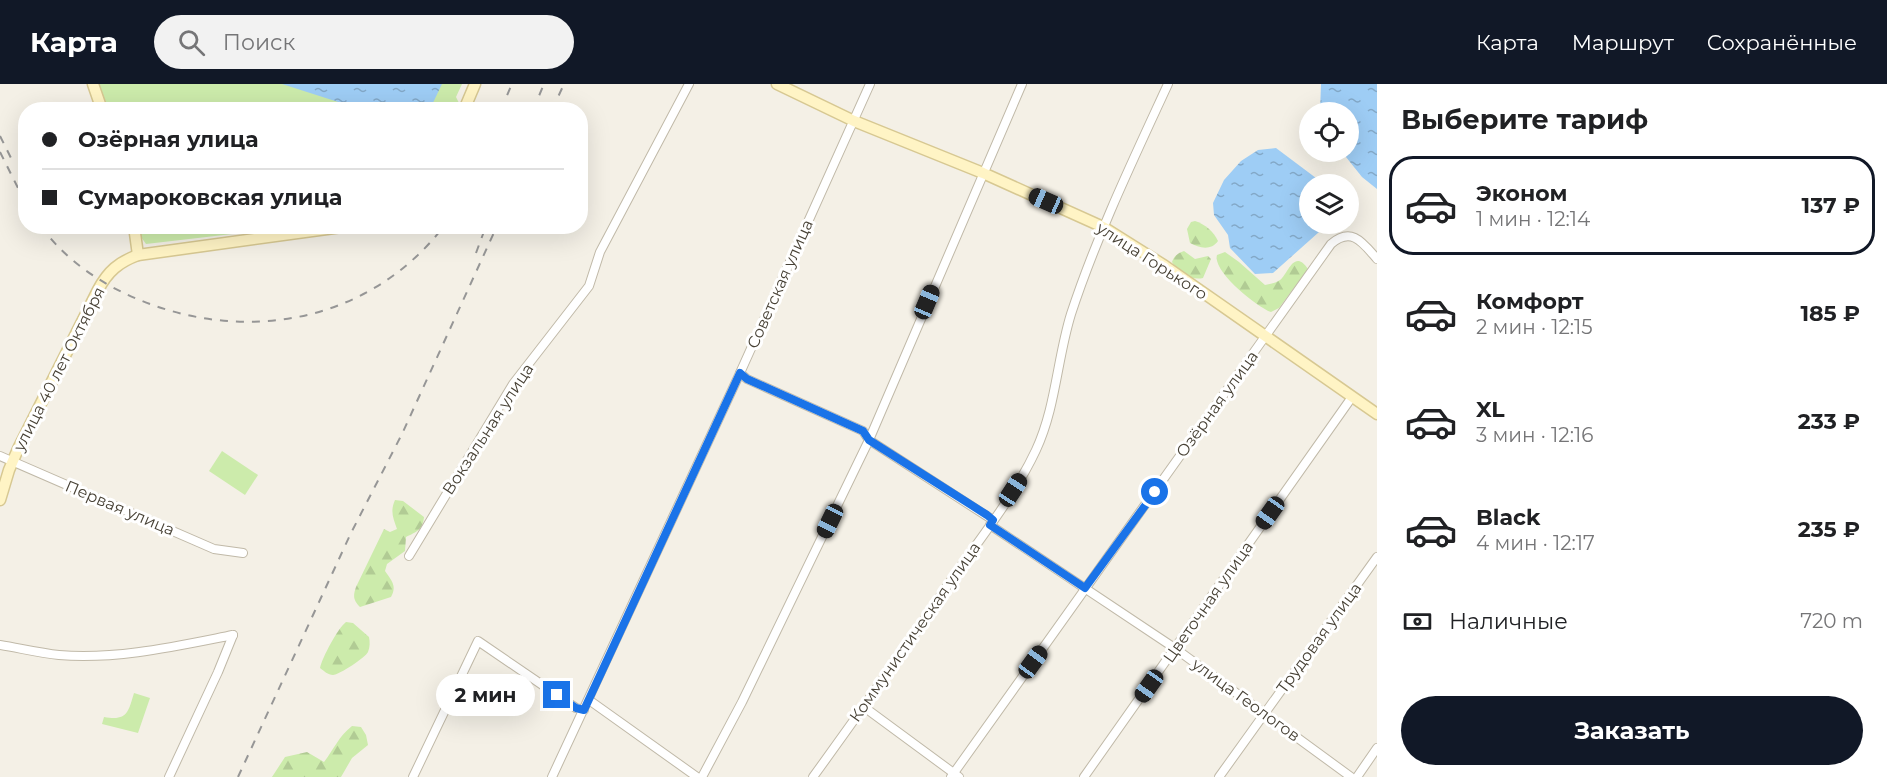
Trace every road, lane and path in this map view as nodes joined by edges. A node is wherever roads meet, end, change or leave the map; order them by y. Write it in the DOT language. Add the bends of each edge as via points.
graph roads {
  1 [pos="93,84"];
  2 [pos="475,84"];
  3 [pos="689,84"];
  4 [pos="777,84"];
  5 [pos="870,84"];
  6 [pos="1022,84"];
  7 [pos="1168,84"];
  8 [pos="99,102"];
  9 [pos="467,102"];
  10 [pos="854,121"];
  11 [pos="983,173"];
  12 [pos="1102,227"];
  13 [pos="135,234"];
  14 [pos="290,234"];
  15 [pos="138,255"];
  16 [pos="1377,259"];
  17 [pos="1266,337"];
  18 [pos="740,373"];
  19 [pos="1352,397"];
  20 [pos="1377,414"];
  21 [pos="869,440"];
  22 [pos="0,456"];
  23 [pos="13,461"];
  24 [pos="0,500"];
  25 [pos="992,523"];
  26 [pos="243,553"];
  27 [pos="409,556"];
  28 [pos="1377,557"];
  29 [pos="1085,588"];
  30 [pos="0,645"];
  31 [pos="1176,649"];
  32 [pos="589,700"];
  33 [pos="864,707"];
  34 [pos="584,710"];
  35 [pos="1265,714"];
  36 [pos="1377,748"];
  37 [pos="955,776"];
  38 [pos="169,777"];
  39 [pos="413,777"];
  40 [pos="552,777"];
  41 [pos="697,777"];
  42 [pos="702,777"];
  43 [pos="813,777"];
  44 [pos="1084,777"];
  45 [pos="1219,777"];
  46 [pos="1351,777"];
  47 [pos="1357,777"];
  1 -- 8 [label="street"];
  2 -- 9 [label="street"];
  3 -- 27 [label="street, Вокзальная улица" via="600,252 590,286 513,384"];
  4 -- 10 [label="street, улица Горького"];
  5 -- 10 [label="street, Советская улица"];
  6 -- 11 [label="street"];
  7 -- 12 [label="street, Коммунистическая улица"];
  10 -- 11 [label="street, улица Горького"];
  10 -- 18 [label="street, Советская улица"];
  11 -- 12 [label="street, улица Горького"];
  11 -- 21 [label="street"];
  12 -- 17 [label="street, улица Горького"];
  12 -- 25 [label="street, Коммунистическая улица" via="1062,344 1055,390 1037,449"];
  13 -- 15 [label="street"];
  14 -- 15 [label="street, улица 40 лет Октября"];
  15 -- 23 [label="street, улица 40 лет Октября" via="113,267 103,282"];
  16 -- 17 [label="street, Озёрная улица" via="1359,240 1351,236 1339,238 1318,261"];
  17 -- 19 [label="street, улица Горького"];
  17 -- 29 [label="street, Озёрная улица"];
  18 -- 21 [label="street, улица Геологов" via="863,431"];
  18 -- 32 [label="street, Советская улица"];
  19 -- 20 [label="street, улица Горького"];
  19 -- 31 [label="street, Цветочная улица"];
  21 -- 25 [label="street, улица Геологов"];
  21 -- 42 [label="street"];
  22 -- 23 [label="street, Первая улица"];
  23 -- 24 [label="street, улица 40 лет Октября"];
  23 -- 26 [label="street, Первая улица" via="214,549"];
  25 -- 29 [label="street, улица Геологов"];
  25 -- 33 [label="street, Коммунистическая улица"];
  28 -- 35 [label="street, Трудовая улица"];
  29 -- 31 [label="street, улица Геологов"];
  29 -- 37 [label="street, Озёрная улица"];
  30 -- 38 [label="street" via="61,655 113,654 232,635"];
  31 -- 35 [label="street, улица Геологов"];
  31 -- 44 [label="street, Цветочная улица"];
  32 -- 34 [label="street, Советская улица"];
  32 -- 41 [label="street"];
  33 -- 37 [label="street"];
  33 -- 43 [label="street, Коммунистическая улица"];
  34 -- 39 [label="street" via="478,641"];
  34 -- 40 [label="street, Советская улица"];
  35 -- 45 [label="street, Трудовая улица"];
  35 -- 46 [label="street, улица Геологов"];
  36 -- 47 [label="street"];
}
